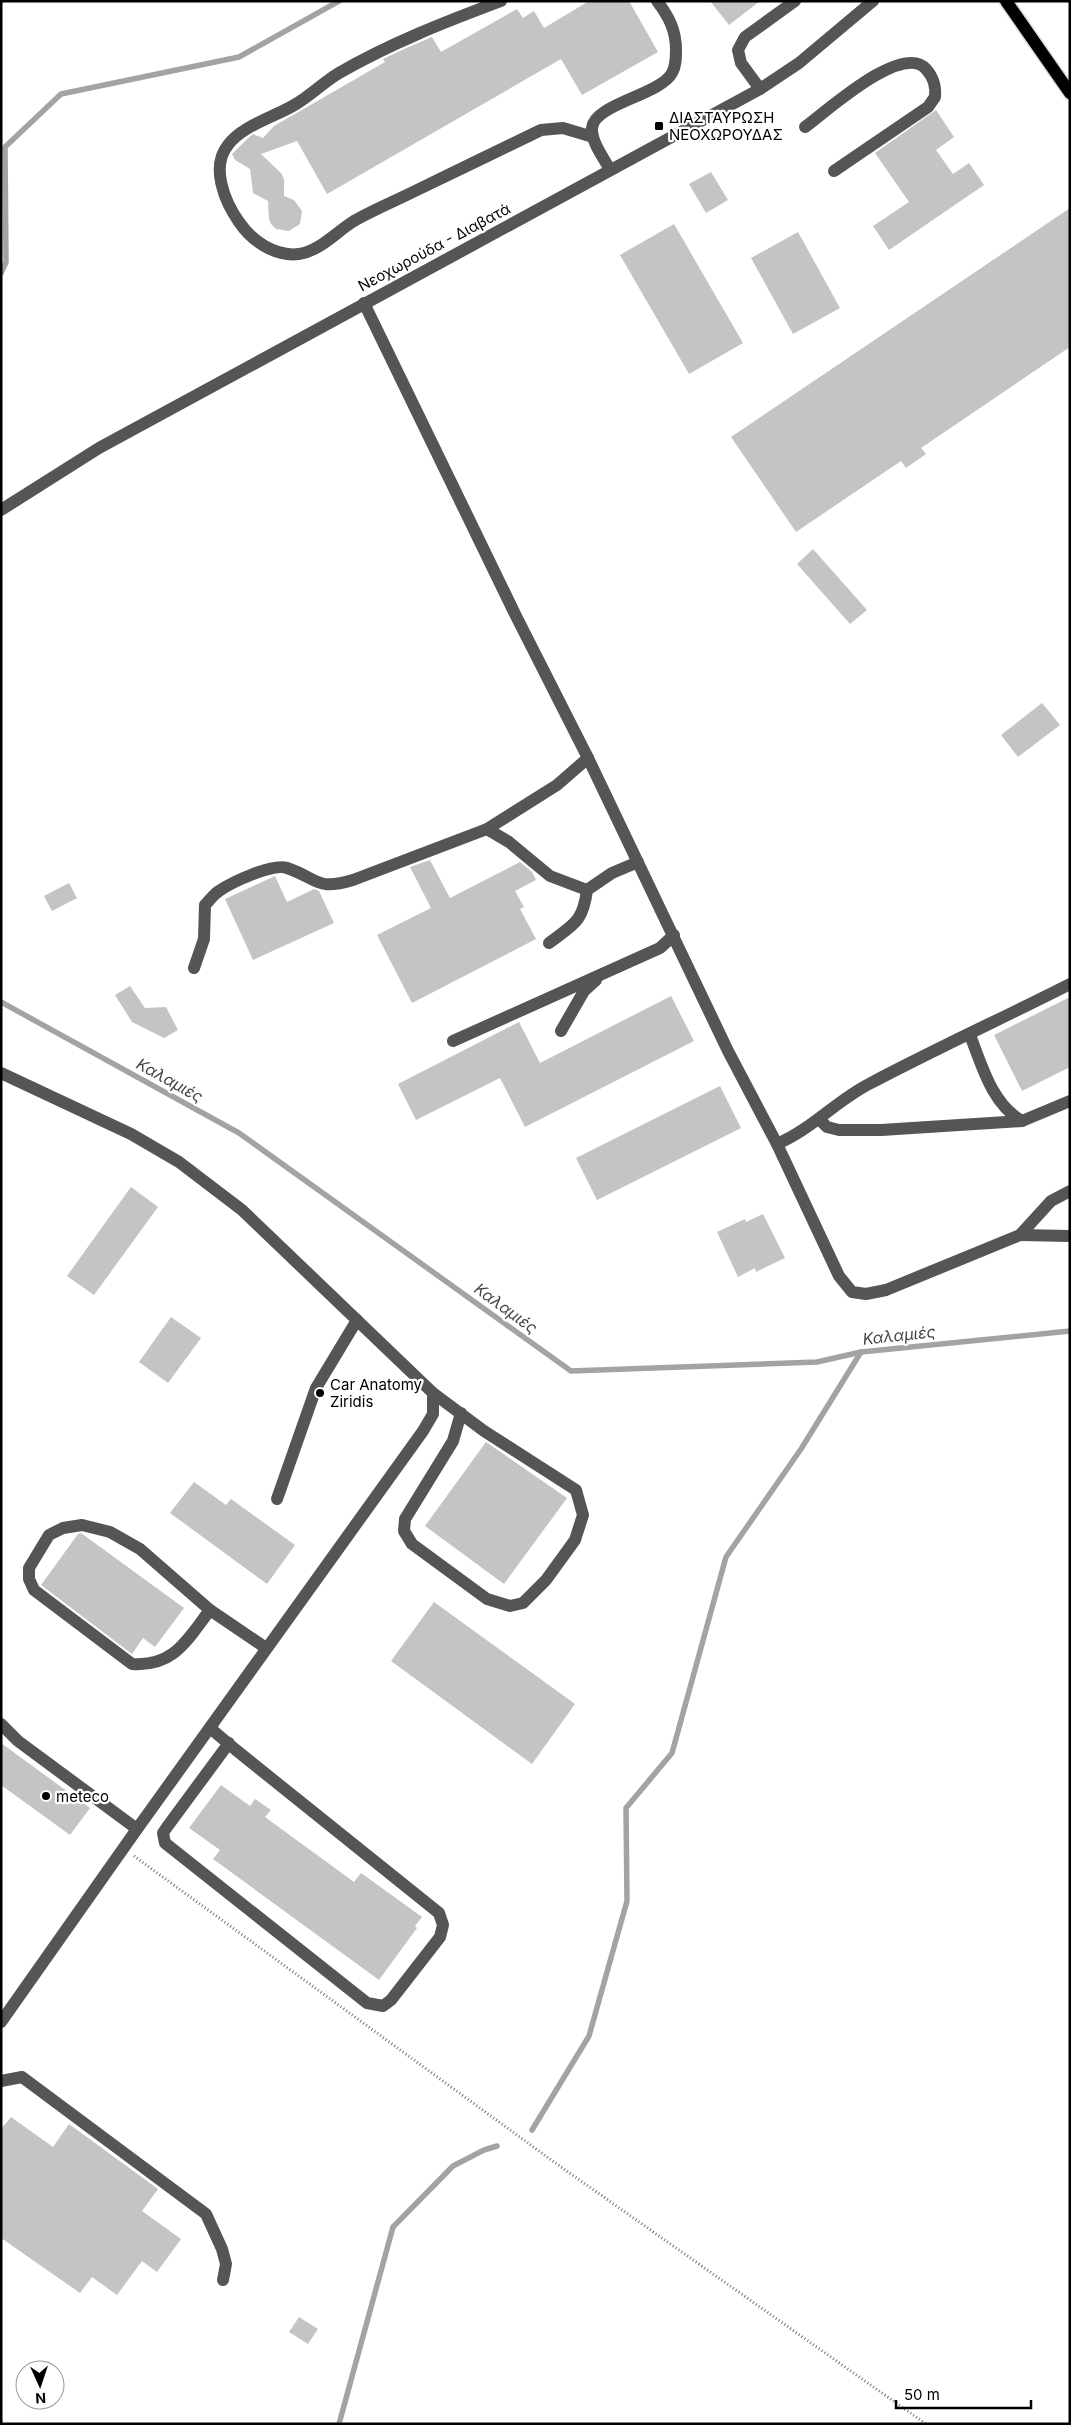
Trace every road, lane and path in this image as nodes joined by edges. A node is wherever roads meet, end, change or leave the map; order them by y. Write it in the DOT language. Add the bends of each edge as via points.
graph roads {
  1 [pos="501,1"];
  2 [pos="657,1"];
  3 [pos="795,1"];
  4 [pos="873,1"];
  5 [pos="1006,1"];
  6 [pos="760,89"];
  7 [pos="1070,93"];
  8 [pos="805,127"];
  9 [pos="593,137"];
  10 [pos="610,170"];
  11 [pos="834,170"];
  12 [pos="364,304"];
  13 [pos="1,510"];
  14 [pos="588,758"];
  15 [pos="487,828"];
  16 [pos="638,862"];
  17 [pos="586,890"];
  18 [pos="674,936"];
  19 [pos="549,943"];
  20 [pos="194,968"];
  21 [pos="603,974"];
  22 [pos="1070,984"];
  23 [pos="561,1031"];
  24 [pos="970,1034"];
  25 [pos="452,1041"];
  26 [pos="1,1073"];
  27 [pos="1070,1101"];
  28 [pos="819,1119"];
  29 [pos="1022,1121"];
  30 [pos="778,1144"];
  31 [pos="1070,1191"];
  32 [pos="1020,1235"];
  33 [pos="1070,1236"];
  34 [pos="357,1320"];
  35 [pos="433,1393"];
  36 [pos="462,1413"];
  37 [pos="277,1499"];
  38 [pos="210,1610"];
  39 [pos="266,1648"];
  40 [pos="1,1724"];
  41 [pos="210,1728"];
  42 [pos="229,1743"];
  43 [pos="137,1829"];
  44 [pos="124,1849"];
  45 [pos="1,2022"];
  46 [pos="1,2081"];
  47 [pos="223,2280"];
  48 [pos="926,2424"];
  1 -- 9 [label="street" via="429,28 372,55 227,145 220,166 222,188 230,210 246,234 262,246 278,252 308,252 354,221 541,130 563,128"];
  2 -- 9 [label="street" via="672,23 676,41 676,61 671,74 659,84 599,115 592,126"];
  3 -- 6 [label="street" via="745,37 738,50 741,63"];
  4 -- 6 [label="street, Νεοχωρούδα - Διαβατά" via="799,63"];
  5 -- 7 [label="main road"];
  6 -- 10 [label="street, Νεοχωρούδα - Διαβατά"];
  8 -- 11 [label="street" via="880,71 916,62 932,76 935,97 928,107"];
  9 -- 10 [label="street"];
  10 -- 12 [label="street, Νεοχωρούδα - Διαβατά"];
  12 -- 13 [label="street, Νεοχωρούδα - Διαβατά" via="99,448"];
  12 -- 14 [label="street"];
  14 -- 15 [label="street" via="557,784"];
  14 -- 16 [label="street"];
  15 -- 17 [label="street" via="550,876"];
  15 -- 20 [label="street" via="334,886 321,884 286,867 268,868 218,891 205,905 204,939"];
  16 -- 17 [label="street" via="612,873"];
  16 -- 18 [label="street"];
  17 -- 19 [label="street" via="580,919"];
  18 -- 21 [label="street" via="660,948"];
  18 -- 30 [label="street" via="728,1051"];
  21 -- 23 [label="street" via="584,991"];
  21 -- 25 [label="street"];
  22 -- 24 [label="street"];
  24 -- 28 [label="street" via="867,1085"];
  24 -- 29 [label="street" via="991,1088 1009,1114"];
  26 -- 34 [label="street" via="131,1134 179,1162 242,1210"];
  27 -- 29 [label="street"];
  28 -- 29 [label="street" via="827,1127 848,1130"];
  28 -- 30 [label="street" via="797,1136"];
  30 -- 32 [label="street" via="839,1276 852,1292 866,1294 886,1290"];
  31 -- 32 [label="street" via="1051,1201"];
  32 -- 33 [label="street"];
  34 -- 35 [label="street"];
  34 -- 37 [label="street" via="316,1388"];
  35 -- 36 [label="street"];
  35 -- 39 [label="street" via="433,1414 423,1431"];
  36 -- 36 [label="street" via="484,1432 576,1490 583,1515 575,1540 546,1580 523,1603 510,1606 488,1599 412,1544 404,1531 404,1519 453,1441"];
  38 -- 38 [label="street" via="140,1549 110,1532 82,1525 48,1535 29,1568 34,1590 132,1664 149,1665 166,1659 179,1650"];
  38 -- 39 [label="street"];
  39 -- 41 [label="street"];
  40 -- 43 [label="street"];
  41 -- 42 [label="street"];
  41 -- 43 [label="street"];
  42 -- 42 [label="street" via="439,1913 444,1926 440,1937 383,2006 367,2004 165,1843 163,1833 167,1826"];
  43 -- 44 [label="street"];
  44 -- 45 [label="street"];
  44 -- 48 [label="path" via="554,2162"];
  46 -- 47 [label="street" via="22,2078 206,2214 226,2264"];
}
